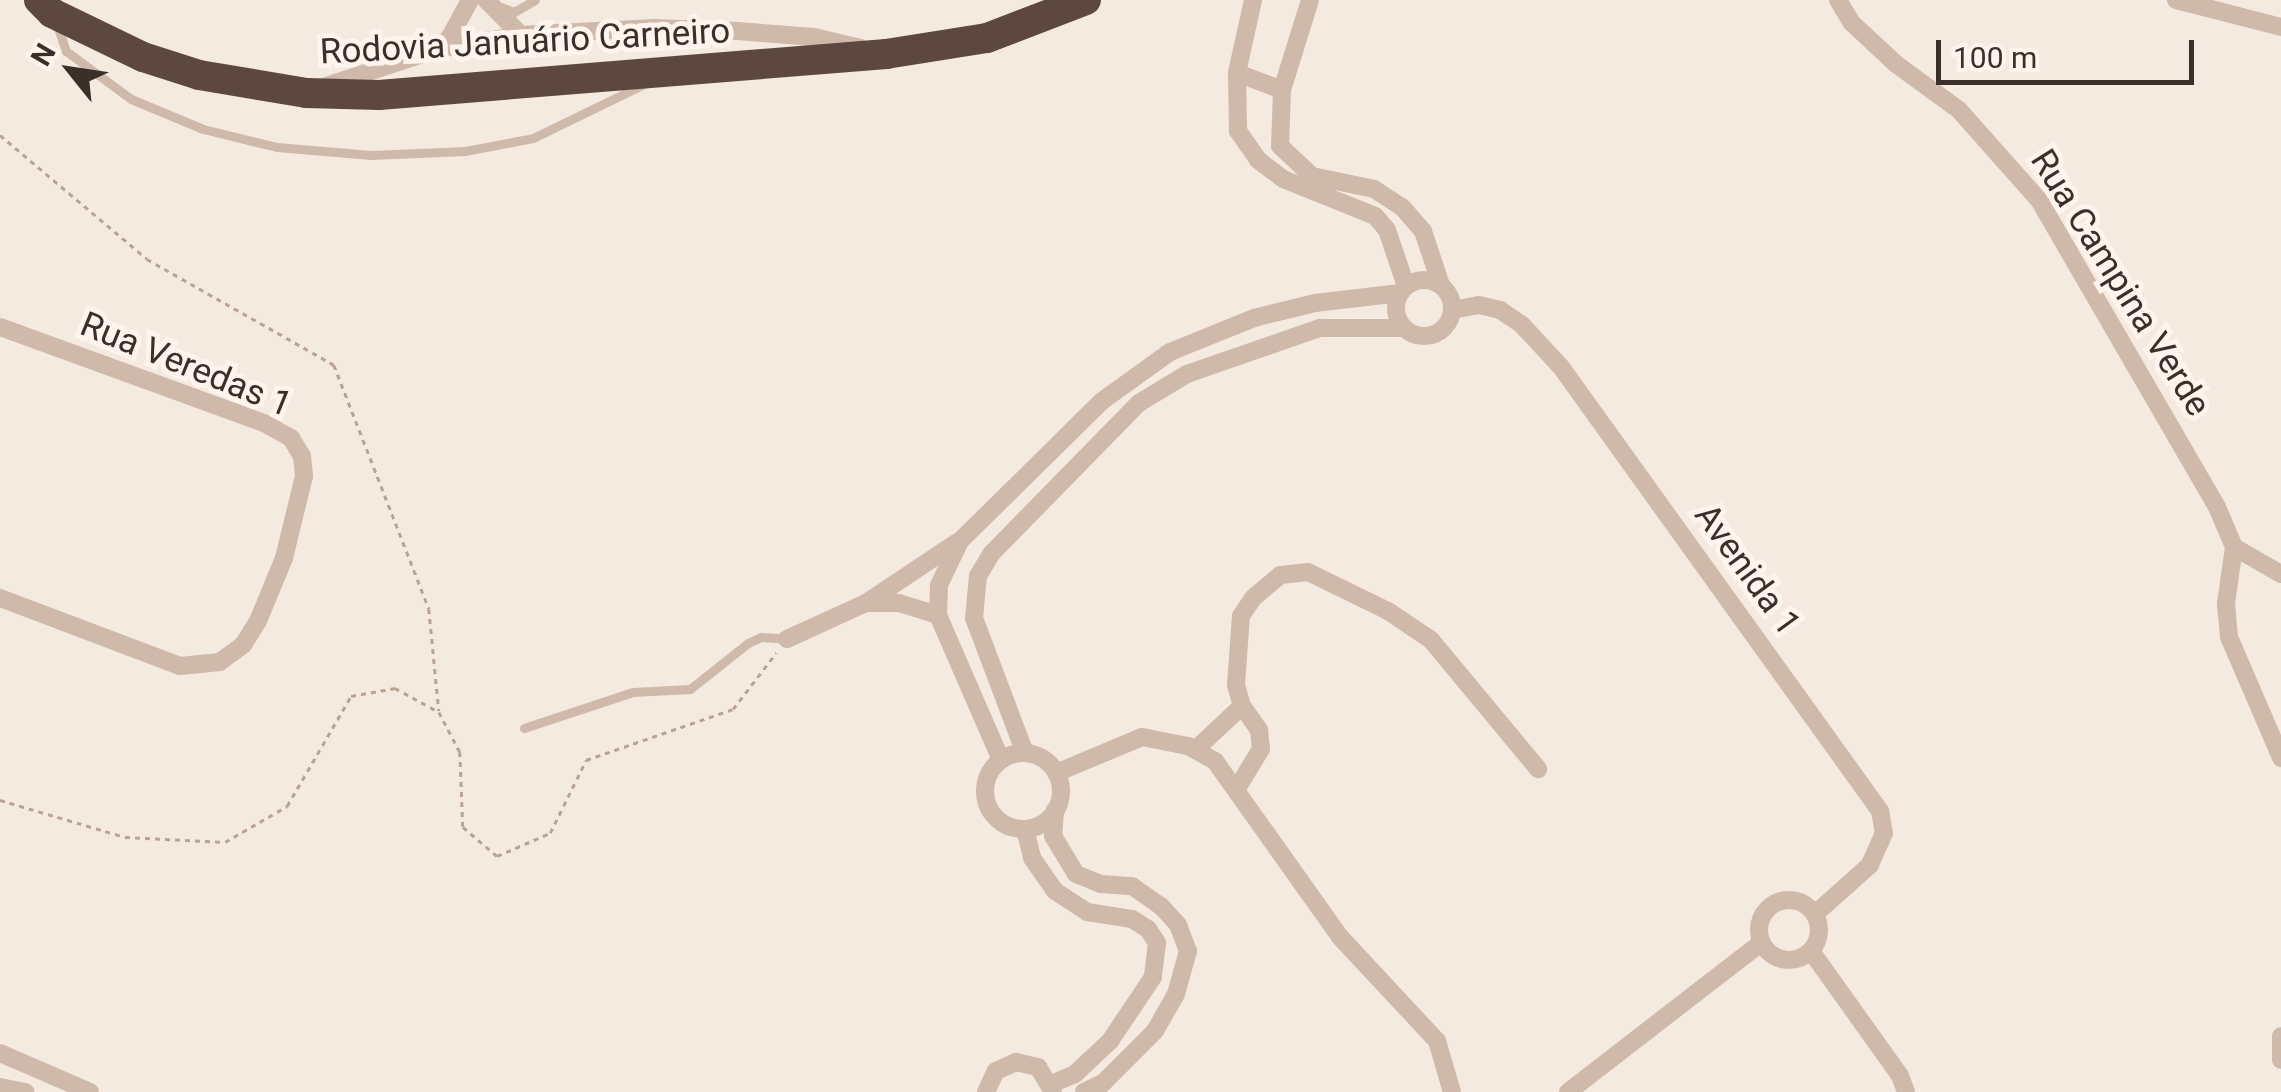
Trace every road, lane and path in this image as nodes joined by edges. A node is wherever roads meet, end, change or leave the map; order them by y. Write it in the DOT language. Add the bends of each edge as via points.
graph roads {
  1 [pos="535,0"];
  2 [pos="1086,0"];
  3 [pos="1253,0"];
  4 [pos="1838,0"];
  5 [pos="2176,0"];
  6 [pos="482,1"];
  7 [pos="1304,1"];
  8 [pos="46,6"];
  9 [pos="2281,27"];
  10 [pos="522,35"];
  11 [pos="438,49"];
  12 [pos="886,54"];
  13 [pos="1237,74"];
  14 [pos="664,75"];
  15 [pos="1282,90"];
  16 [pos="306,93"];
  17 [pos="0,135"];
  18 [pos="1441,285"];
  19 [pos="1403,290"];
  20 [pos="1453,310"];
  21 [pos="0,327"];
  22 [pos="1404,328"];
  23 [pos="960,540"];
  24 [pos="2234,547"];
  25 [pos="2281,574"];
  26 [pos="0,598"];
  27 [pos="866,603"];
  28 [pos="938,614"];
  29 [pos="787,639"];
  30 [pos="1242,706"];
  31 [pos="440,712"];
  32 [pos="524,728"];
  33 [pos="1195,750"];
  34 [pos="1025,752"];
  35 [pos="2281,758"];
  36 [pos="1000,760"];
  37 [pos="1538,770"];
  38 [pos="1056,773"];
  39 [pos="1236,790"];
  40 [pos="0,800"];
  41 [pos="1055,810"];
  42 [pos="1026,828"];
  43 [pos="1815,914"];
  44 [pos="1761,943"];
  45 [pos="1811,951"];
  46 [pos="2281,1036"];
  47 [pos="0,1053"];
  48 [pos="2281,1060"];
  49 [pos="988,1086"];
  50 [pos="0,1087"];
  51 [pos="1052,1088"];
  52 [pos="26,1092"];
  53 [pos="90,1092"];
  54 [pos="970,1092"];
  55 [pos="1084,1092"];
  56 [pos="1452,1092"];
  57 [pos="1568,1092"];
  58 [pos="1906,1092"];
  1 -- 6 [label="lane" via="514,12"];
  2 -- 12 [label="highway, Rodovia Januário Carneiro" via="987,38"];
  3 -- 13 [label="street"];
  4 -- 24 [label="street, Rua Campina Verde" via="1896,64 1960,110 2040,200"];
  5 -- 9 [label="street"];
  6 -- 10 [label="street"];
  6 -- 11 [label="street"];
  7 -- 15 [label="street"];
  8 -- 14 [label="lane" via="66,51 132,100 202,129 276,148 371,155 533,138"];
  8 -- 16 [label="highway, Rodovia Januário Carneiro" via="144,58 199,75"];
  10 -- 11 [label="street"];
  10 -- 12 [label="street" via="738,31"];
  11 -- 16 [label="street"];
  12 -- 14 [label="highway, Rodovia Januário Carneiro"];
  13 -- 15 [label="street"];
  13 -- 19 [label="street" via="1238,132 1258,160 1283,179 1375,216 1387,230"];
  14 -- 16 [label="highway, Rodovia Januário Carneiro" via="380,95"];
  15 -- 18 [label="street" via="1280,146 1312,176 1374,190 1402,208 1423,231"];
  17 -- 31 [label="path" via="148,259 334,365 429,609"];
  18 -- 19 [label="street" via="1422,280"];
  18 -- 20 [label="street"];
  19 -- 22 [label="street" via="1396,311"];
  19 -- 23 [label="street" via="1254,318 1170,352 1102,401"];
  20 -- 22 [label="street" via="1445,328 1428,336"];
  20 -- 43 [label="street, Avenida 1" via="1500,310 1561,367 1880,811 1884,834 1870,865"];
  21 -- 26 [label="street, Rua Veredas 1" via="264,423 290,438 302,456 304,476 284,558 258,621 220,662 180,666"];
  22 -- 34 [label="street" via="1320,328 1186,374 1139,403 991,554 978,576 974,618"];
  23 -- 27 [label="street"];
  23 -- 28 [label="street" via="939,585"];
  24 -- 25 [label="street"];
  24 -- 35 [label="street" via="2229,638"];
  27 -- 28 [label="street"];
  27 -- 29 [label="street"];
  28 -- 36 [label="street"];
  29 -- 31 [label="path" via="732,709 586,760 550,833 496,856 464,826 460,752"];
  29 -- 32 [label="lane" via="748,643 690,688 633,692"];
  30 -- 33 [label="street"];
  30 -- 37 [label="street" via="1236,685 1241,616 1280,575 1308,572 1430,640"];
  30 -- 39 [label="street" via="1259,730 1261,749"];
  31 -- 40 [label="path" via="395,688 351,696 287,806 225,842 125,837"];
  33 -- 38 [label="street" via="1142,737"];
  33 -- 39 [label="street" via="1215,762"];
  34 -- 36 [label="street"];
  34 -- 38 [label="street"];
  36 -- 42 [label="street" via="986,781 988,804 1002,823"];
  38 -- 41 [label="street"];
  39 -- 56 [label="street" via="1342,938 1437,1041"];
  41 -- 42 [label="street"];
  41 -- 55 [label="street" via="1053,836 1076,874 1132,886 1178,925 1188,951 1176,994 1155,1031 1103,1083"];
  42 -- 51 [label="street" via="1032,858 1055,891 1087,912 1132,919 1156,943 1153,977 1110,1041"];
  43 -- 44 [label="street" via="1800,901 1780,901 1759,923"];
  43 -- 45 [label="street" via="1819,933"];
  44 -- 45 [label="street" via="1784,960"];
  44 -- 57 [label="street"];
  45 -- 58 [label="street"];
  46 -- 48 [label="street"];
  47 -- 53 [label="street"];
  49 -- 51 [label="street" via="996,1071 1016,1062 1038,1067"];
  49 -- 54 [label="street"];
  50 -- 52 [label="street"];
}
